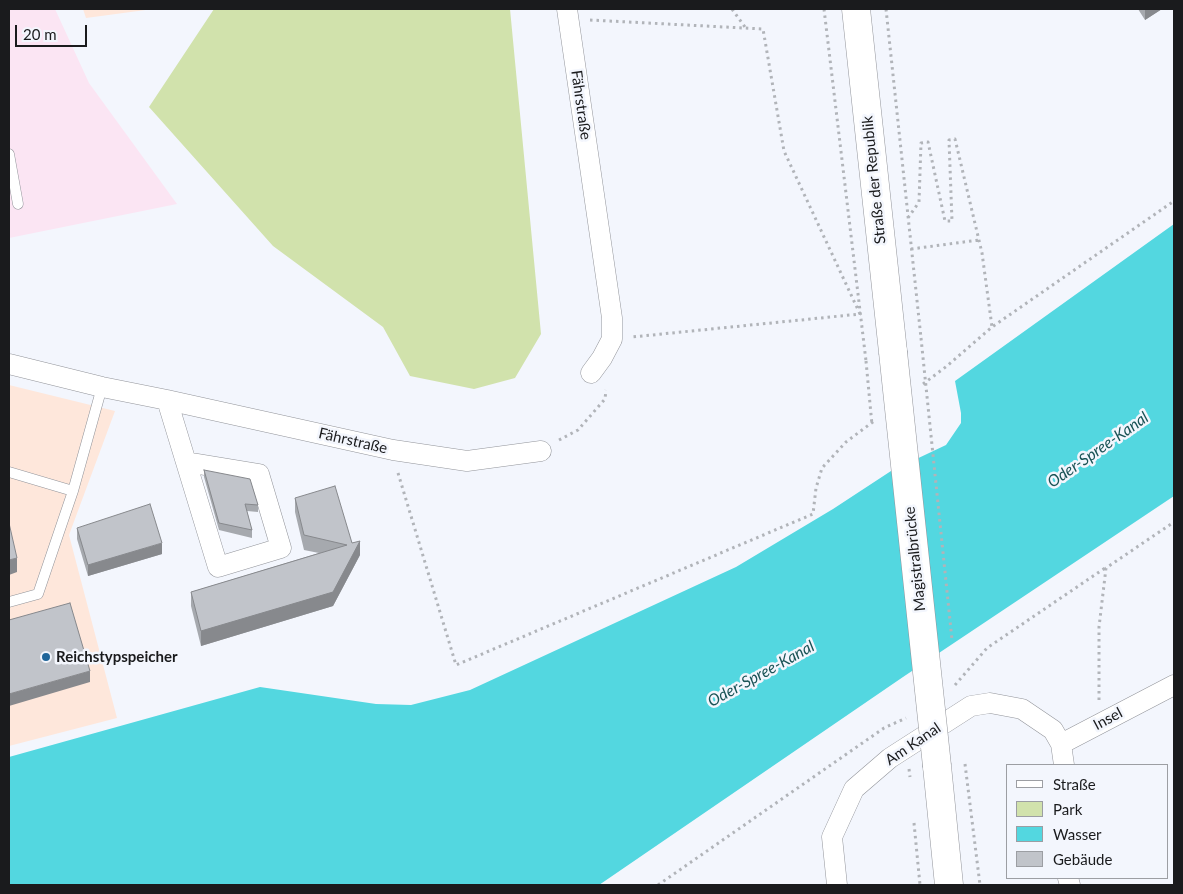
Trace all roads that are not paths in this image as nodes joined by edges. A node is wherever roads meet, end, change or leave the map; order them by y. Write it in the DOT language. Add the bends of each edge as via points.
graph roads {
  1 [pos="856,9"];
  2 [pos="568,14"];
  3 [pos="9,154"];
  4 [pos="18,204"];
  5 [pos="893,352"];
  6 [pos="9,364"];
  7 [pos="599,377"];
  8 [pos="102,387"];
  9 [pos="167,400"];
  10 [pos="541,451"];
  11 [pos="186,462"];
  12 [pos="9,472"];
  13 [pos="72,491"];
  14 [pos="9,602"];
  15 [pos="1174,685"];
  16 [pos="1061,744"];
  17 [pos="1064,764"];
  18 [pos="837,885"];
  19 [pos="949,885"];
  1 -- 5 [label="main road, Straße der Republik"];
  2 -- 7 [label="street, Fährstraße" via="612,318 612,339 602,358"];
  3 -- 4 [label="lane"];
  5 -- 19 [label="main road, Magistralbrücke, bridge"];
  6 -- 8 [label="street, Fährstraße"];
  8 -- 9 [label="street, Fährstraße"];
  8 -- 13 [label="lane"];
  9 -- 10 [label="street, Fährstraße" via="394,450 467,461"];
  9 -- 11 [label="street"];
  11 -- 11 [label="street" via="218,567 281,548 259,474"];
  12 -- 13 [label="lane"];
  13 -- 14 [label="lane" via="38,594"];
  15 -- 16 [label="street, Insel"];
  16 -- 17 [label="street"];
  16 -- 18 [label="street, Am Kanal" via="1053,730 1022,709 990,703 971,706 890,758 854,789 832,837"];
}
